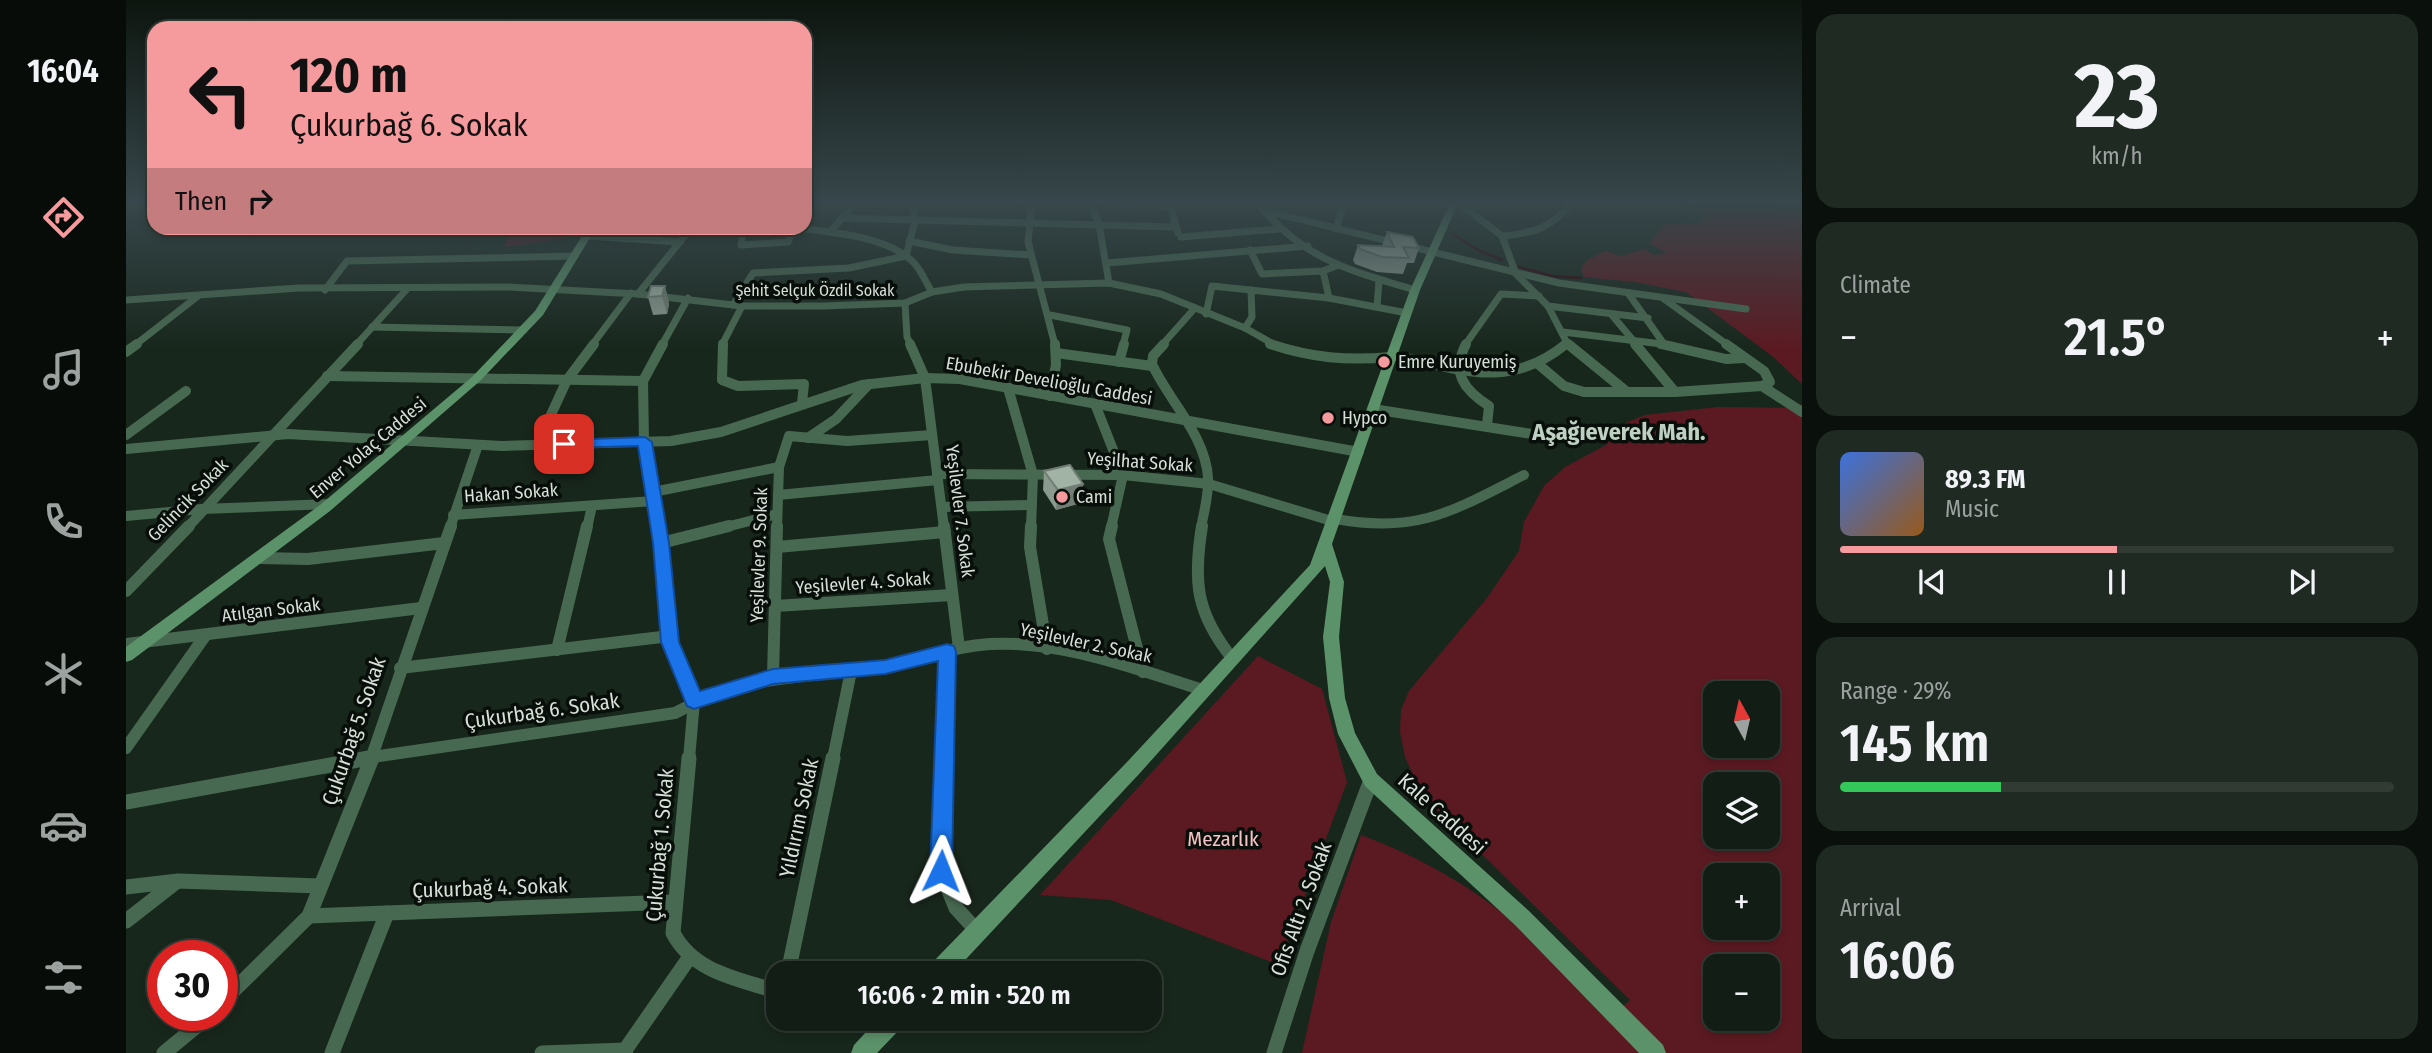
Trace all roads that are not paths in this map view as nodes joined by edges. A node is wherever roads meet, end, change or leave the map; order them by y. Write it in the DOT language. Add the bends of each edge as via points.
graph roads {
  1 [pos="577,250"];
  2 [pos="673,250"];
  3 [pos="887,250"];
  4 [pos="907,250"];
  5 [pos="955,250"];
  6 [pos="1030,250"];
  7 [pos="1104,250"];
  8 [pos="1187,250"];
  9 [pos="1248,250"];
  10 [pos="1250,250"];
  11 [pos="1314,250"];
  12 [pos="1421,250"];
  13 [pos="1433,250"];
  14 [pos="1509,250"];
  15 [pos="1432,253"];
  16 [pos="1189,254"];
  17 [pos="1030,255"];
  18 [pos="573,256"];
  19 [pos="906,256"];
  20 [pos="1107,263"];
  21 [pos="1336,266"];
  22 [pos="1323,271"];
  23 [pos="1516,274"];
  24 [pos="1379,281"];
  25 [pos="1041,283"];
  26 [pos="1109,283"];
  27 [pos="407,289"];
  28 [pos="325,290"];
  29 [pos="1251,290"];
  30 [pos="1415,290"];
  31 [pos="552,291"];
  32 [pos="932,292"];
  33 [pos="634,293"];
  34 [pos="1628,293"];
  35 [pos="198,296"];
  36 [pos="1539,296"];
  37 [pos="688,298"];
  38 [pos="1329,298"];
  39 [pos="1661,298"];
  40 [pos="126,300"];
  41 [pos="905,303"];
  42 [pos="737,305"];
  43 [pos="1548,306"];
  44 [pos="1377,307"];
  45 [pos="1194,309"];
  46 [pos="1746,309"];
  47 [pos="1406,313"];
  48 [pos="1206,314"];
  49 [pos="1611,314"];
  50 [pos="1050,315"];
  51 [pos="1648,318"];
  52 [pos="372,327"];
  53 [pos="1245,328"];
  54 [pos="524,330"];
  55 [pos="1563,332"];
  56 [pos="1630,340"];
  57 [pos="1567,343"];
  58 [pos="1664,345"];
  59 [pos="126,352"];
  60 [pos="1056,353"];
  61 [pos="1391,356"];
  62 [pos="1745,358"];
  63 [pos="1119,362"];
  64 [pos="1538,364"];
  65 [pos="1152,366"];
  66 [pos="1456,367"];
  67 [pos="327,376"];
  68 [pos="925,378"];
  69 [pos="476,379"];
  70 [pos="567,380"];
  71 [pos="643,382"];
  72 [pos="869,384"];
  73 [pos="1762,386"];
  74 [pos="1008,388"];
  75 [pos="186,391"];
  76 [pos="1627,392"];
  77 [pos="1675,392"];
  78 [pos="1049,396"];
  79 [pos="802,403"];
  80 [pos="1095,404"];
  81 [pos="1373,410"];
  82 [pos="1802,412"];
  83 [pos="1188,421"];
  84 [pos="1487,425"];
  85 [pos="277,434"];
  86 [pos="126,435"];
  87 [pos="932,435"];
  88 [pos="1538,435"];
  89 [pos="808,438"];
  90 [pos="404,441"];
  91 [pos="645,442"];
  92 [pos="478,445"];
  93 [pos="537,445"];
  94 [pos="126,449"];
  95 [pos="1359,452"];
  96 [pos="779,467"];
  97 [pos="1033,475"];
  98 [pos="1124,475"];
  99 [pos="1524,475"];
  100 [pos="938,477"];
  101 [pos="1209,484"];
  102 [pos="778,495"];
  103 [pos="653,497"];
  104 [pos="330,503"];
  105 [pos="1032,505"];
  106 [pos="593,506"];
  107 [pos="942,507"];
  108 [pos="202,509"];
  109 [pos="778,514"];
  110 [pos="453,515"];
  111 [pos="126,516"];
  112 [pos="1336,521"];
  113 [pos="945,532"];
  114 [pos="444,542"];
  115 [pos="661,543"];
  116 [pos="1326,545"];
  117 [pos="777,547"];
  118 [pos="260,558"];
  119 [pos="126,591"];
  120 [pos="952,595"];
  121 [pos="775,606"];
  122 [pos="421,608"];
  123 [pos="205,636"];
  124 [pos="670,636"];
  125 [pos="145,642"];
  126 [pos="126,644"];
  127 [pos="1047,649"];
  128 [pos="557,650"];
  129 [pos="953,650"];
  130 [pos="126,656"];
  131 [pos="1232,658"];
  132 [pos="400,668"];
  133 [pos="851,671"];
  134 [pos="1143,672"];
  135 [pos="773,676"];
  136 [pos="1203,690"];
  137 [pos="694,701"];
  138 [pos="126,748"];
  139 [pos="372,757"];
  140 [pos="1371,780"];
  141 [pos="126,802"];
  142 [pos="178,881"];
  143 [pos="320,886"];
  144 [pos="126,887"];
  145 [pos="674,902"];
  146 [pos="387,913"];
  147 [pos="309,916"];
  148 [pos="126,921"];
  149 [pos="977,932"];
  150 [pos="689,958"];
  151 [pos="791,961"];
  152 [pos="949,961"];
  153 [pos="238,986"];
  154 [pos="766,988"];
  155 [pos="190,1031"];
  156 [pos="883,1031"];
  157 [pos="625,1051"];
  158 [pos="164,1053"];
  159 [pos="331,1053"];
  160 [pos="542,1053"];
  161 [pos="862,1053"];
  162 [pos="1274,1053"];
  163 [pos="1655,1053"];
  1 -- 18 [label="main road, Enver Yolaç Caddesi"];
  2 -- 33 [label="street"];
  3 -- 19 [label="street"];
  4 -- 19 [label="street"];
  5 -- 17 [label="street"];
  6 -- 17 [label="street"];
  7 -- 20 [label="street"];
  8 -- 16 [label="street"];
  9 -- 16 [label="street"];
  10 -- 22 [label="street" via="1262,274"];
  11 -- 21 [label="street"];
  12 -- 15 [label="street"];
  13 -- 15 [label="main road"];
  14 -- 23 [label="street"];
  15 -- 23 [label="street"];
  15 -- 30 [label="main road"];
  16 -- 20 [label="street"];
  17 -- 25 [label="street"];
  18 -- 28 [label="street" via="347,261"];
  18 -- 31 [label="main road, Enver Yolaç Caddesi"];
  19 -- 32 [label="street"];
  19 -- 42 [label="street" via="844,269 753,273"];
  20 -- 26 [label="street"];
  21 -- 22 [label="street"];
  21 -- 24 [label="street"];
  22 -- 38 [label="street"];
  23 -- 34 [label="street"];
  23 -- 36 [label="street"];
  24 -- 30 [label="street"];
  24 -- 44 [label="street"];
  25 -- 26 [label="street, Şehit Selçuk Özdil Sokak"];
  25 -- 32 [label="street, Şehit Selçuk Özdil Sokak"];
  25 -- 50 [label="street"];
  26 -- 45 [label="street, Şehit Selçuk Özdil Sokak" via="1152,291"];
  27 -- 28 [label="street, Şehit Selçuk Özdil Sokak"];
  27 -- 31 [label="street, Şehit Selçuk Özdil Sokak"];
  27 -- 52 [label="street, Gelincik Sokak"];
  28 -- 35 [label="street, Şehit Selçuk Özdil Sokak"];
  29 -- 38 [label="street"];
  29 -- 48 [label="street" via="1212,286"];
  29 -- 53 [label="street" via="1252,317"];
  30 -- 47 [label="main road"];
  31 -- 33 [label="street, Şehit Selçuk Özdil Sokak"];
  31 -- 54 [label="main road, Enver Yolaç Caddesi"];
  32 -- 41 [label="street, Şehit Selçuk Özdil Sokak"];
  33 -- 37 [label="street, Şehit Selçuk Özdil Sokak"];
  33 -- 70 [label="street"];
  34 -- 39 [label="street"];
  34 -- 51 [label="street"];
  35 -- 40 [label="street, Şehit Selçuk Özdil Sokak"];
  35 -- 59 [label="street"];
  36 -- 43 [label="street"];
  36 -- 66 [label="street" via="1501,294 1474,331"];
  37 -- 42 [label="street, Şehit Selçuk Özdil Sokak"];
  37 -- 71 [label="street"];
  38 -- 44 [label="street"];
  39 -- 46 [label="street"];
  39 -- 62 [label="street"];
  41 -- 42 [label="street, Şehit Selçuk Özdil Sokak"];
  41 -- 68 [label="street, Yeşilevler 7. Sokak" via="907,337"];
  42 -- 79 [label="street" via="721,347 722,380 738,386 804,384"];
  43 -- 49 [label="street"];
  43 -- 55 [label="street"];
  44 -- 47 [label="street"];
  45 -- 48 [label="street, Şehit Selçuk Özdil Sokak"];
  45 -- 65 [label="street" via="1153,356"];
  47 -- 61 [label="main road"];
  48 -- 53 [label="street, Şehit Selçuk Özdil Sokak"];
  49 -- 51 [label="street"];
  49 -- 56 [label="street"];
  50 -- 60 [label="street"];
  50 -- 63 [label="street" via="1127,330"];
  51 -- 58 [label="street"];
  52 -- 54 [label="street"];
  52 -- 67 [label="street, Gelincik Sokak"];
  53 -- 61 [label="street, Şehit Selçuk Özdil Sokak" via="1271,344 1323,360"];
  54 -- 69 [label="main road, Enver Yolaç Caddesi"];
  55 -- 56 [label="street"];
  55 -- 57 [label="street"];
  56 -- 58 [label="street"];
  56 -- 77 [label="street"];
  57 -- 64 [label="street"];
  57 -- 76 [label="street"];
  58 -- 62 [label="street" via="1726,359"];
  60 -- 63 [label="street"];
  60 -- 78 [label="street"];
  61 -- 66 [label="street, Şehit Selçuk Özdil Sokak"];
  61 -- 81 [label="main road"];
  62 -- 73 [label="street" via="1769,377 1770,382"];
  63 -- 65 [label="street"];
  64 -- 66 [label="street, Şehit Selçuk Özdil Sokak" via="1500,371"];
  64 -- 76 [label="street" via="1570,388"];
  65 -- 83 [label="street"];
  66 -- 84 [label="street" via="1464,389 1489,406"];
  67 -- 69 [label="street"];
  67 -- 85 [label="street, Gelincik Sokak"];
  68 -- 72 [label="street, Ebubekir Develioğlu Caddesi"];
  68 -- 74 [label="street, Ebubekir Develioğlu Caddesi"];
  68 -- 87 [label="street, Yeşilevler 7. Sokak"];
  69 -- 70 [label="street"];
  69 -- 90 [label="main road, Enver Yolaç Caddesi"];
  70 -- 71 [label="street"];
  70 -- 93 [label="street"];
  71 -- 91 [label="street"];
  72 -- 79 [label="street, Ebubekir Develioğlu Caddesi"];
  72 -- 89 [label="street" via="836,419"];
  73 -- 77 [label="street"];
  73 -- 82 [label="street"];
  74 -- 78 [label="street, Ebubekir Develioğlu Caddesi"];
  74 -- 97 [label="street"];
  75 -- 86 [label="street"];
  76 -- 77 [label="street"];
  78 -- 80 [label="street, Ebubekir Develioğlu Caddesi"];
  79 -- 91 [label="street, Ebubekir Develioğlu Caddesi" via="708,435"];
  80 -- 83 [label="street, Ebubekir Develioğlu Caddesi"];
  80 -- 98 [label="street"];
  81 -- 84 [label="street"];
  81 -- 95 [label="main road"];
  83 -- 95 [label="street, Ebubekir Develioğlu Caddesi"];
  83 -- 101 [label="street"];
  84 -- 88 [label="street"];
  85 -- 90 [label="street, Ebubekir Develioğlu Caddesi"];
  85 -- 94 [label="street, Ebubekir Develioğlu Caddesi"];
  85 -- 108 [label="street, Gelincik Sokak"];
  87 -- 89 [label="street" via="847,441"];
  87 -- 100 [label="street, Yeşilevler 7. Sokak"];
  89 -- 96 [label="street, Yeşilevler 9. Sokak" via="789,436"];
  90 -- 92 [label="street, Ebubekir Develioğlu Caddesi"];
  90 -- 104 [label="main road, Enver Yolaç Caddesi"];
  91 -- 93 [label="street, Ebubekir Develioğlu Caddesi"];
  91 -- 103 [label="street"];
  92 -- 93 [label="street, Ebubekir Develioğlu Caddesi"];
  92 -- 110 [label="street, Çukurbağ 5. Sokak"];
  95 -- 112 [label="main road"];
  96 -- 102 [label="street, Yeşilevler 9. Sokak"];
  96 -- 103 [label="street, Hakan Sokak"];
  97 -- 98 [label="street, Yeşilhat Sokak"];
  97 -- 100 [label="street, Yeşilhat Sokak"];
  97 -- 105 [label="street"];
  98 -- 101 [label="street, Yeşilhat Sokak"];
  98 -- 134 [label="street" via="1109,539"];
  99 -- 112 [label="street, Yeşilhat Sokak" via="1420,524 1380,527"];
  100 -- 102 [label="street, Yeşilhat Sokak"];
  100 -- 107 [label="street, Yeşilevler 7. Sokak"];
  101 -- 112 [label="street, Yeşilhat Sokak"];
  101 -- 131 [label="street" via="1195,572 1205,618"];
  102 -- 109 [label="street, Yeşilevler 9. Sokak"];
  103 -- 106 [label="street, Hakan Sokak"];
  103 -- 115 [label="street"];
  104 -- 108 [label="street"];
  104 -- 118 [label="main road, Enver Yolaç Caddesi"];
  105 -- 107 [label="street"];
  105 -- 127 [label="street" via="1030,547"];
  106 -- 110 [label="street, Hakan Sokak"];
  106 -- 128 [label="street"];
  107 -- 113 [label="street, Yeşilevler 7. Sokak"];
  108 -- 111 [label="street"];
  108 -- 119 [label="street, Gelincik Sokak"];
  109 -- 115 [label="street"];
  109 -- 117 [label="street, Yeşilevler 9. Sokak"];
  110 -- 114 [label="street, Çukurbağ 5. Sokak"];
  112 -- 116 [label="main road"];
  113 -- 117 [label="street"];
  113 -- 120 [label="street, Yeşilevler 7. Sokak"];
  114 -- 118 [label="street" via="308,559"];
  114 -- 122 [label="street, Çukurbağ 5. Sokak"];
  115 -- 124 [label="street"];
  116 -- 131 [label="main road" via="1317,567"];
  116 -- 140 [label="main road, Kale Caddesi" via="1337,582 1331,637 1337,698 1348,734"];
  117 -- 121 [label="street, Yeşilevler 9. Sokak"];
  118 -- 125 [label="main road, Enver Yolaç Caddesi"];
  120 -- 121 [label="street, Yeşilevler 4. Sokak"];
  120 -- 129 [label="street, Yeşilevler 7. Sokak"];
  121 -- 135 [label="street, Yeşilevler 9. Sokak"];
  122 -- 123 [label="street, Atılgan Sokak"];
  122 -- 132 [label="street, Çukurbağ 5. Sokak"];
  123 -- 125 [label="street, Atılgan Sokak"];
  123 -- 138 [label="street"];
  124 -- 128 [label="street"];
  124 -- 137 [label="street"];
  125 -- 126 [label="street, Atılgan Sokak"];
  125 -- 130 [label="main road, Enver Yolaç Caddesi"];
  127 -- 129 [label="street, Yeşilevler 2. Sokak" via="1004,643"];
  127 -- 134 [label="street, Yeşilevler 2. Sokak"];
  128 -- 132 [label="street"];
  129 -- 133 [label="street, Çukurbağ 6. Sokak"];
  129 -- 149 [label="street, Yeşilevler 7. Sokak" via="941,871 956,908"];
  131 -- 136 [label="main road"];
  132 -- 139 [label="street, Çukurbağ 5. Sokak"];
  133 -- 135 [label="street, Çukurbağ 6. Sokak"];
  133 -- 151 [label="street, Yıldırım Sokak"];
  134 -- 136 [label="street, Yeşilevler 2. Sokak"];
  135 -- 137 [label="street, Çukurbağ 6. Sokak"];
  136 -- 149 [label="main road"];
  137 -- 139 [label="street, Çukurbağ 6. Sokak" via="675,713"];
  137 -- 145 [label="street, Çukurbağ 1. Sokak"];
  139 -- 141 [label="street, Çukurbağ 6. Sokak"];
  139 -- 143 [label="street, Çukurbağ 5. Sokak"];
  140 -- 162 [label="street, Ofis Altı 2. Sokak"];
  140 -- 163 [label="main road, Kale Caddesi" via="1522,918"];
  142 -- 143 [label="street"];
  142 -- 144 [label="street"];
  142 -- 148 [label="street"];
  143 -- 147 [label="street, Çukurbağ 5. Sokak"];
  145 -- 146 [label="street, Çukurbağ 4. Sokak"];
  145 -- 150 [label="street, Çukurbağ 1. Sokak" via="673,933"];
  146 -- 147 [label="street, Çukurbağ 4. Sokak"];
  146 -- 159 [label="street"];
  147 -- 153 [label="street, Çukurbağ 5. Sokak"];
  149 -- 152 [label="main road"];
  150 -- 154 [label="street"];
  150 -- 157 [label="street"];
  155 -- 158 [label="street"];
  156 -- 161 [label="main road"];
  157 -- 160 [label="street"];
}
